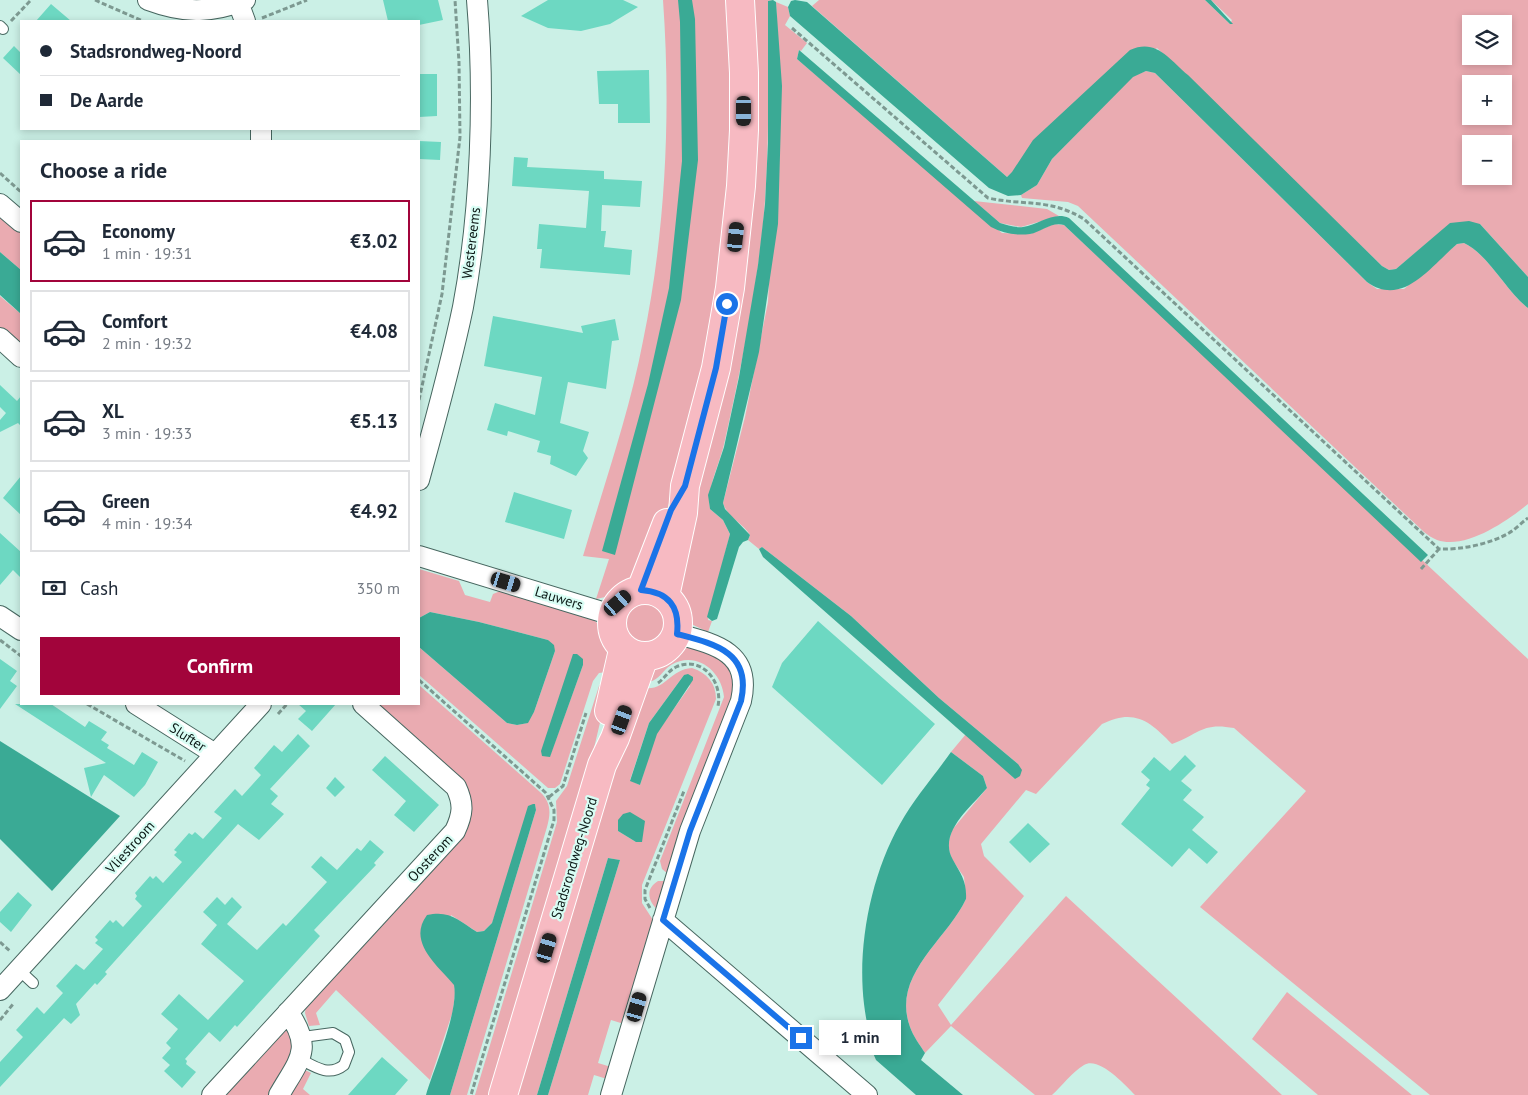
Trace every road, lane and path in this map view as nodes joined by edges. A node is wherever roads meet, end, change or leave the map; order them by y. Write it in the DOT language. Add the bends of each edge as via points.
graph roads {
  1 [pos="31,0"];
  2 [pos="95,0"];
  3 [pos="148,0"];
  4 [pos="308,0"];
  5 [pos="455,0"];
  6 [pos="477,0"];
  7 [pos="740,0"];
  8 [pos="241,1"];
  9 [pos="141,20"];
  10 [pos="245,20"];
  11 [pos="256,20"];
  12 [pos="2,27"];
  13 [pos="792,28"];
  14 [pos="0,173"];
  15 [pos="20,191"];
  16 [pos="0,204"];
  17 [pos="20,221"];
  18 [pos="0,338"];
  19 [pos="20,356"];
  20 [pos="420,395"];
  21 [pos="420,476"];
  22 [pos="1528,518"];
  23 [pos="1439,549"];
  24 [pos="420,556"];
  25 [pos="1421,569"];
  26 [pos="653,593"];
  27 [pos="612,615"];
  28 [pos="0,616"];
  29 [pos="20,629"];
  30 [pos="677,634"];
  31 [pos="0,640"];
  32 [pos="634,653"];
  33 [pos="20,655"];
  34 [pos="420,681"];
  35 [pos="635,682"];
  36 [pos="89,705"];
  37 [pos="138,705"];
  38 [pos="260,705"];
  39 [pos="364,705"];
  40 [pos="716,710"];
  41 [pos="587,712"];
  42 [pos="215,754"];
  43 [pos="602,765"];
  44 [pos="201,769"];
  45 [pos="686,787"];
  46 [pos="549,797"];
  47 [pos="663,920"];
  48 [pos="13,977"];
  49 [pos="288,1012"];
  50 [pos="303,1036"];
  51 [pos="300,1059"];
  52 [pos="212,1095"];
  53 [pos="278,1095"];
  54 [pos="471,1095"];
  55 [pos="503,1095"];
  56 [pos="611,1095"];
  57 [pos="867,1095"];
  1 -- 12 [label="path"];
  2 -- 9 [label="path"];
  3 -- 8 [label="street" via="171,8 206,11"];
  4 -- 11 [label="path"];
  5 -- 20 [label="path" via="460,62 460,137 442,294"];
  6 -- 21 [label="street, Westereems" via="480,113 474,222 463,305 448,378"];
  7 -- 26 [label="main road" via="744,130 730,288 716,368 685,486 671,510"];
  8 -- 10 [label="street"];
  13 -- 23 [label="path" via="988,198 1048,203 1070,210 1084,219"];
  14 -- 15 [label="path"];
  16 -- 17 [label="street"];
  18 -- 19 [label="street"];
  22 -- 23 [label="path" via="1509,533 1491,540 1451,550"];
  23 -- 25 [label="path"];
  24 -- 27 [label="street, Lauwers"];
  26 -- 27 [label="main road" via="628,594"];
  26 -- 30 [label="main road" via="674,606"];
  27 -- 32 [label="main road" via="616,640"];
  28 -- 29 [label="street"];
  30 -- 32 [label="main road" via="670,646 658,654"];
  30 -- 47 [label="street" via="724,649 740,669 744,690 690,831"];
  31 -- 33 [label="path"];
  32 -- 35 [label="main road, Stadsrondweg-Noord"];
  32 -- 43 [label="main road, Stadsrondweg-Noord" via="603,736"];
  34 -- 46 [label="path"];
  35 -- 40 [label="path" via="652,685 661,682 675,668 701,667 718,684 720,698"];
  35 -- 43 [label="main road, Stadsrondweg-Noord"];
  36 -- 44 [label="path"];
  37 -- 42 [label="street, Slufter"];
  38 -- 42 [label="street, Vliestroom"];
  39 -- 49 [label="street, Oosterom" via="456,786 462,800 462,816 455,831"];
  41 -- 46 [label="path" via="563,786"];
  42 -- 44 [label="street, Vliestroom"];
  43 -- 55 [label="main road, Stadsrondweg-Noord"];
  44 -- 48 [label="street, Vliestroom"];
  45 -- 47 [label="path" via="645,890 647,905"];
  46 -- 54 [label="path" via="554,820"];
  47 -- 56 [label="street"];
  47 -- 57 [label="street"];
  49 -- 50 [label="street"];
  49 -- 52 [label="street, Oosterom"];
  50 -- 51 [label="street"];
  50 -- 51 [label="lane" via="333,1033 345,1040 349,1052 344,1065 333,1071"];
  51 -- 53 [label="street"];
}
